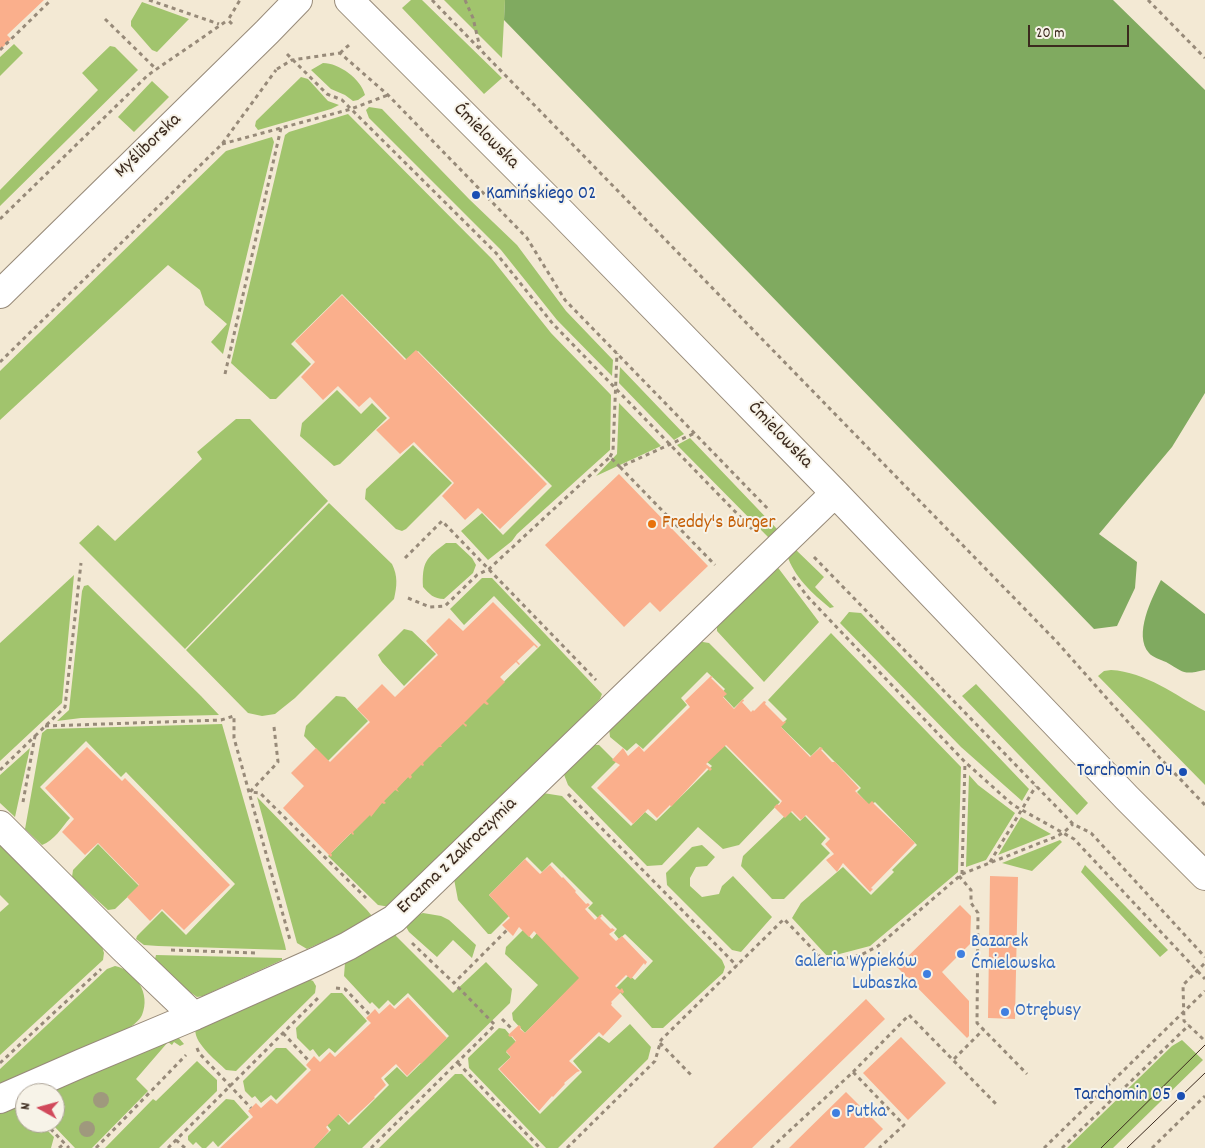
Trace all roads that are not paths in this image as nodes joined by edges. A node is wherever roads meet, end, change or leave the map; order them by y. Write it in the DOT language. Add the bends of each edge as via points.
graph roads {
  1 [pos="298,0"];
  2 [pos="349,0"];
  3 [pos="0,294"];
  4 [pos="834,494"];
  5 [pos="8,832"];
  6 [pos="1205,876"];
  7 [pos="187,1019"];
  8 [pos="0,1099"];
  1 -- 3 [label="street, Myśliborska"];
  2 -- 4 [label="street, Ćmielowska" via="561,212"];
  4 -- 6 [label="street, Ćmielowska"];
  4 -- 7 [label="street, Erazma z Zakroczymia" via="390,921 317,961"];
  5 -- 7 [label="street" via="123,948"];
  7 -- 8 [label="street, Erazma z Zakroczymia"];
}
